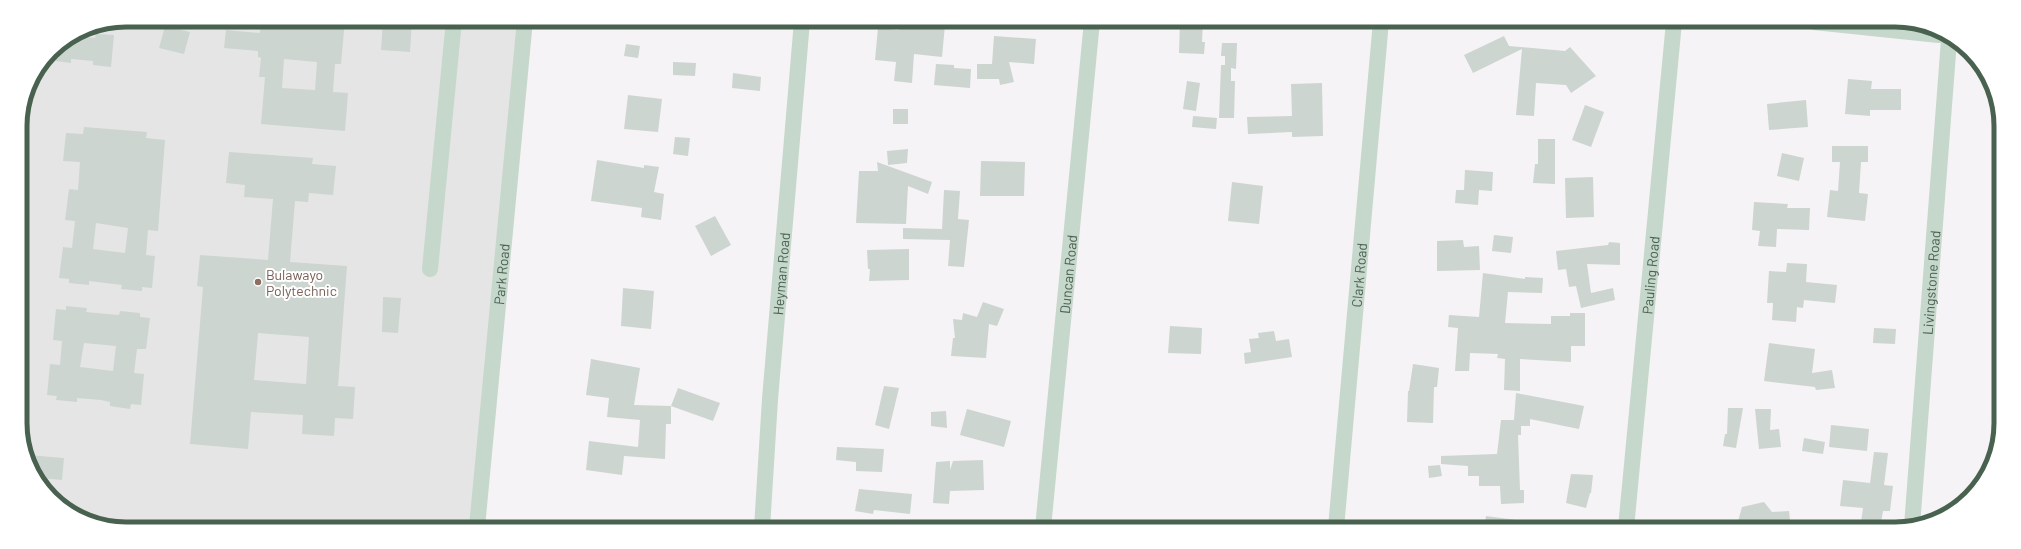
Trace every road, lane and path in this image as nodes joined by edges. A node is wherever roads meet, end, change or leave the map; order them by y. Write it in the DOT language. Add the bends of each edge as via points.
graph roads {
  1 [pos="453,27"];
  2 [pos="524,27"];
  3 [pos="801,27"];
  4 [pos="1091,27"];
  5 [pos="1381,27"];
  6 [pos="1674,27"];
  7 [pos="1862,27"];
  8 [pos="1931,34"];
  9 [pos="1949,43"];
  10 [pos="430,269"];
  11 [pos="1912,520"];
  12 [pos="477,522"];
  13 [pos="762,522"];
  14 [pos="1044,522"];
  15 [pos="1337,522"];
  16 [pos="1627,522"];
  1 -- 10 [label="street"];
  2 -- 12 [label="street, Park Road"];
  3 -- 13 [label="street, Heyman Road" via="770,399"];
  4 -- 14 [label="street, Duncan Road"];
  5 -- 15 [label="street, Clark Road"];
  6 -- 16 [label="street, Pauling Road"];
  7 -- 8 [label="street"];
  9 -- 11 [label="street, Livingstone Road"];
}
